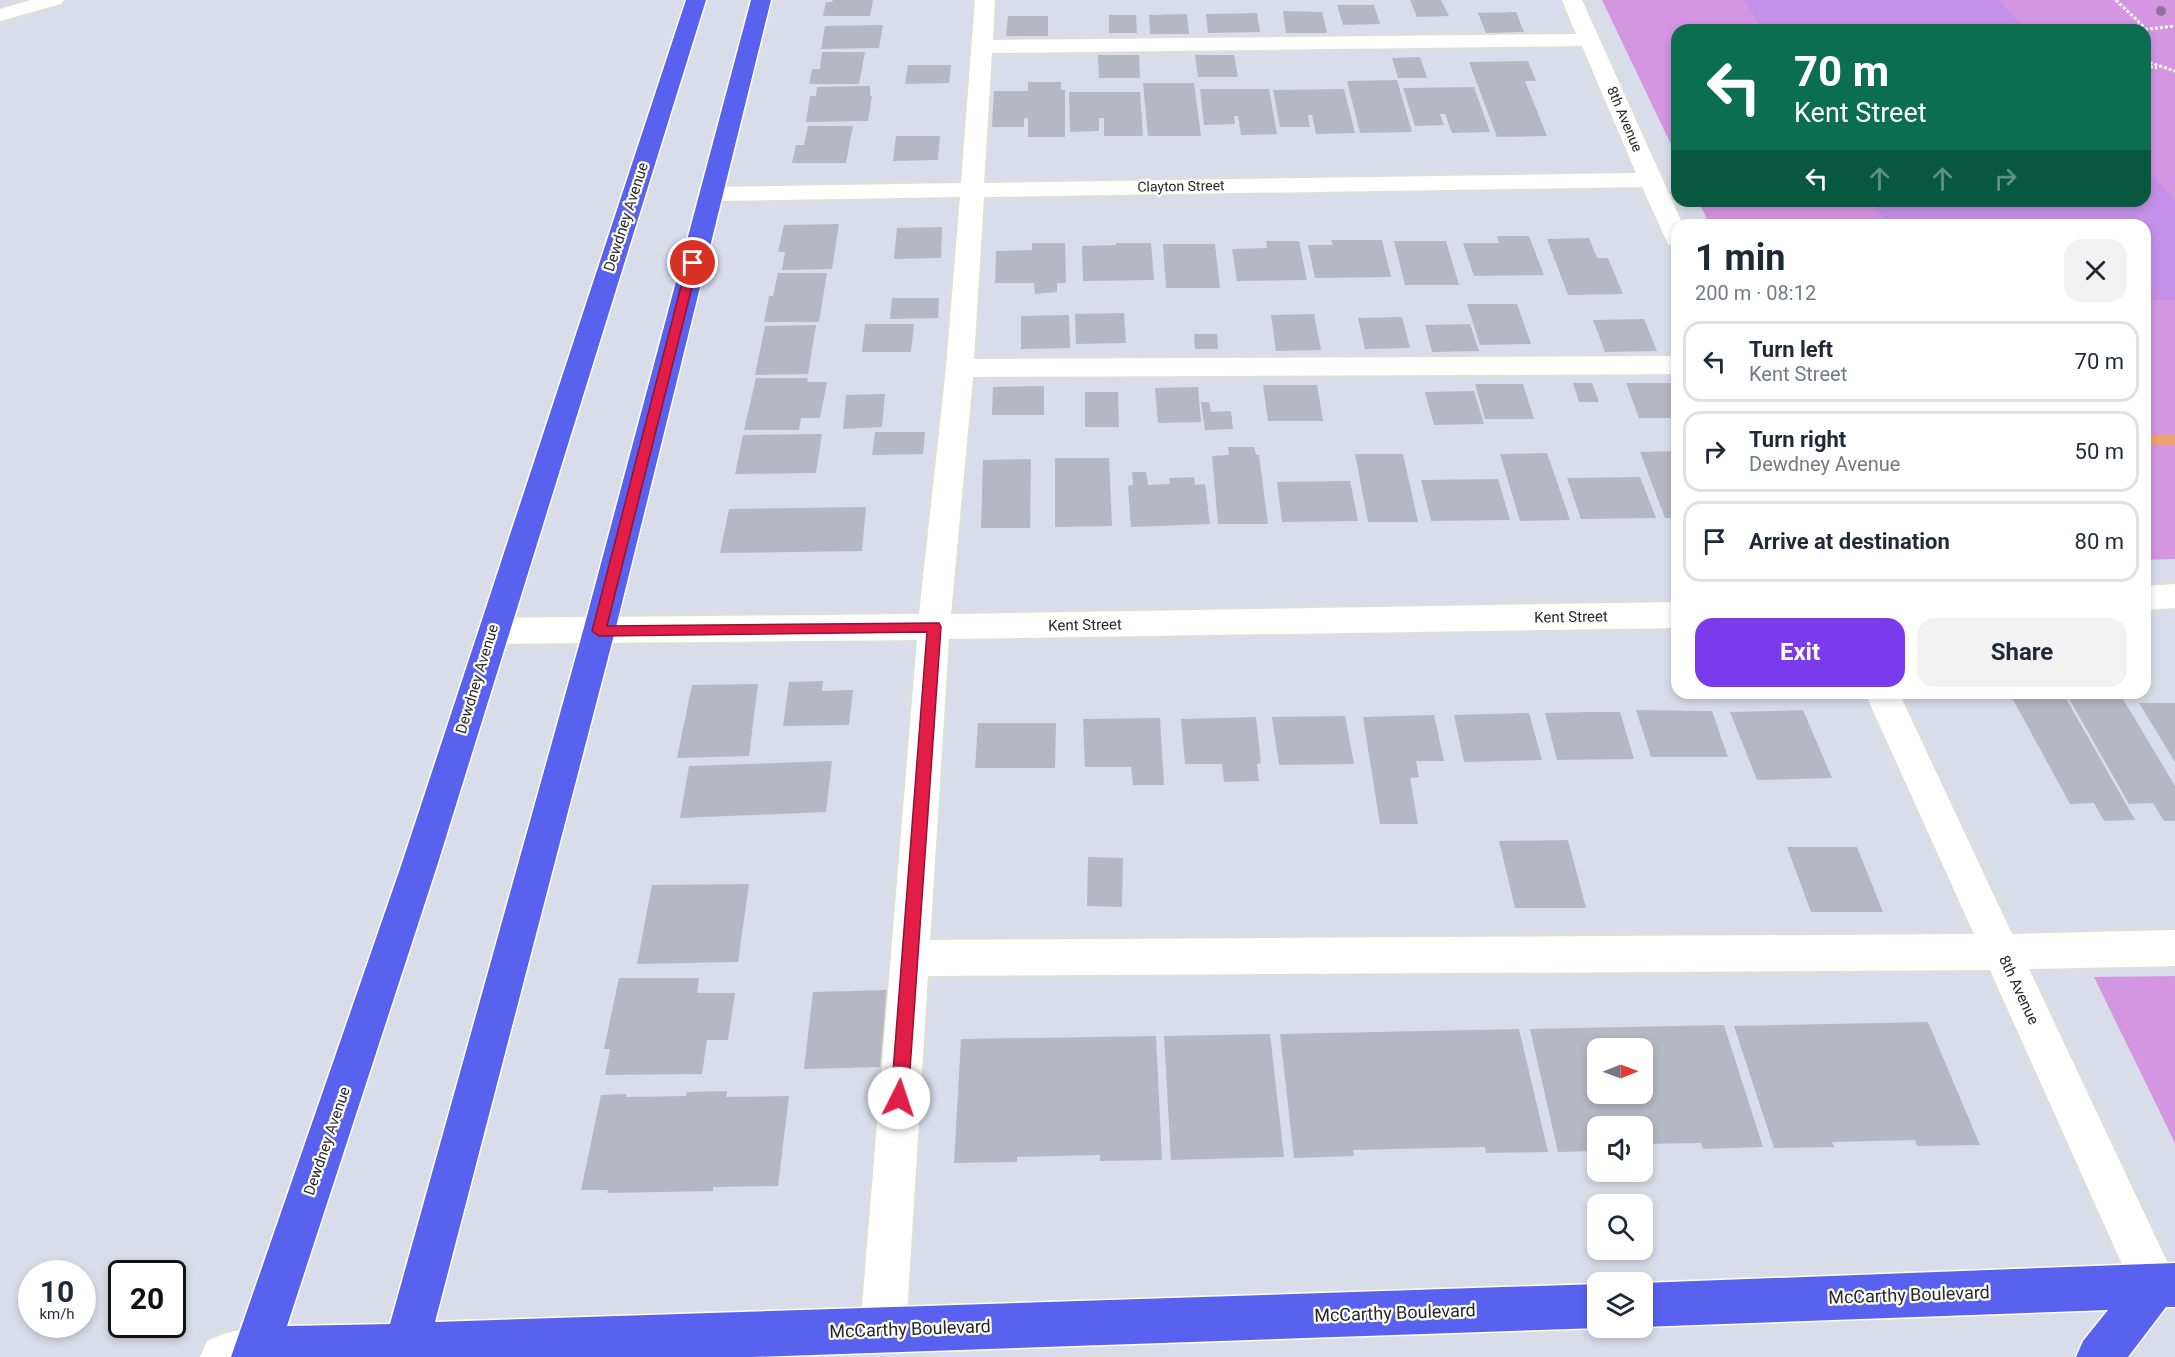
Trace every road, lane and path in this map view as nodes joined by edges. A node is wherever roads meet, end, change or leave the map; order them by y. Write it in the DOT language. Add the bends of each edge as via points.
graph roads {
  1 [pos="54,0"];
  2 [pos="696,0"];
  3 [pos="761,0"];
  4 [pos="985,0"];
  5 [pos="1572,0"];
  6 [pos="2116,0"];
  7 [pos="0,15"];
  8 [pos="2141,24"];
  9 [pos="2175,26"];
  10 [pos="2151,28"];
  11 [pos="1591,40"];
  12 [pos="981,47"];
  13 [pos="2151,63"];
  14 [pos="2151,67"];
  15 [pos="2167,69"];
  16 [pos="2175,71"];
  17 [pos="1652,180"];
  18 [pos="972,189"];
  19 [pos="710,194"];
  20 [pos="1671,225"];
  21 [pos="1671,365"];
  22 [pos="960,368"];
  23 [pos="2175,596"];
  24 [pos="2151,598"];
  25 [pos="1671,615"];
  26 [pos="934,627"];
  27 [pos="492,631"];
  28 [pos="599,631"];
  29 [pos="1885,699"];
  30 [pos="2175,948"];
  31 [pos="2002,952"];
  32 [pos="909,958"];
  33 [pos="2168,1289"];
  34 [pos="1653,1305"];
  35 [pos="1587,1306"];
  36 [pos="883,1330"];
  37 [pos="404,1352"];
  38 [pos="244,1354"];
  39 [pos="2099,1357"];
  1 -- 7 [label="street"];
  2 -- 27 [label="main road, Dewdney Avenue"];
  3 -- 19 [label="main road"];
  4 -- 12 [label="street"];
  5 -- 11 [label="street, 8th Avenue"];
  6 -- 8 [label="path"];
  9 -- 10 [label="path"];
  11 -- 12 [label="street"];
  11 -- 17 [label="street, 8th Avenue"];
  12 -- 18 [label="street"];
  13 -- 15 [label="path"];
  14 -- 15 [label="path"];
  15 -- 16 [label="path"];
  17 -- 18 [label="street, Clayton Street"];
  17 -- 20 [label="street, 8th Avenue"];
  18 -- 19 [label="street, Clayton Street"];
  18 -- 22 [label="street"];
  19 -- 28 [label="main road"];
  21 -- 22 [label="street"];
  22 -- 26 [label="street"];
  23 -- 24 [label="street"];
  25 -- 26 [label="street, Kent Street"];
  26 -- 28 [label="street, Kent Street"];
  26 -- 32 [label="street"];
  27 -- 28 [label="street, Kent Street"];
  27 -- 38 [label="main road, Dewdney Avenue" via="419,866"];
  28 -- 37 [label="main road"];
  29 -- 31 [label="street, 8th Avenue"];
  30 -- 31 [label="street"];
  31 -- 32 [label="street"];
  31 -- 33 [label="street, 8th Avenue"];
  32 -- 36 [label="street"];
  33 -- 34 [label="main road, McCarthy Boulevard"];
  33 -- 39 [label="main road"];
  35 -- 36 [label="main road, McCarthy Boulevard"];
  36 -- 37 [label="main road, McCarthy Boulevard"];
  37 -- 38 [label="main road, McCarthy Boulevard"];
}
